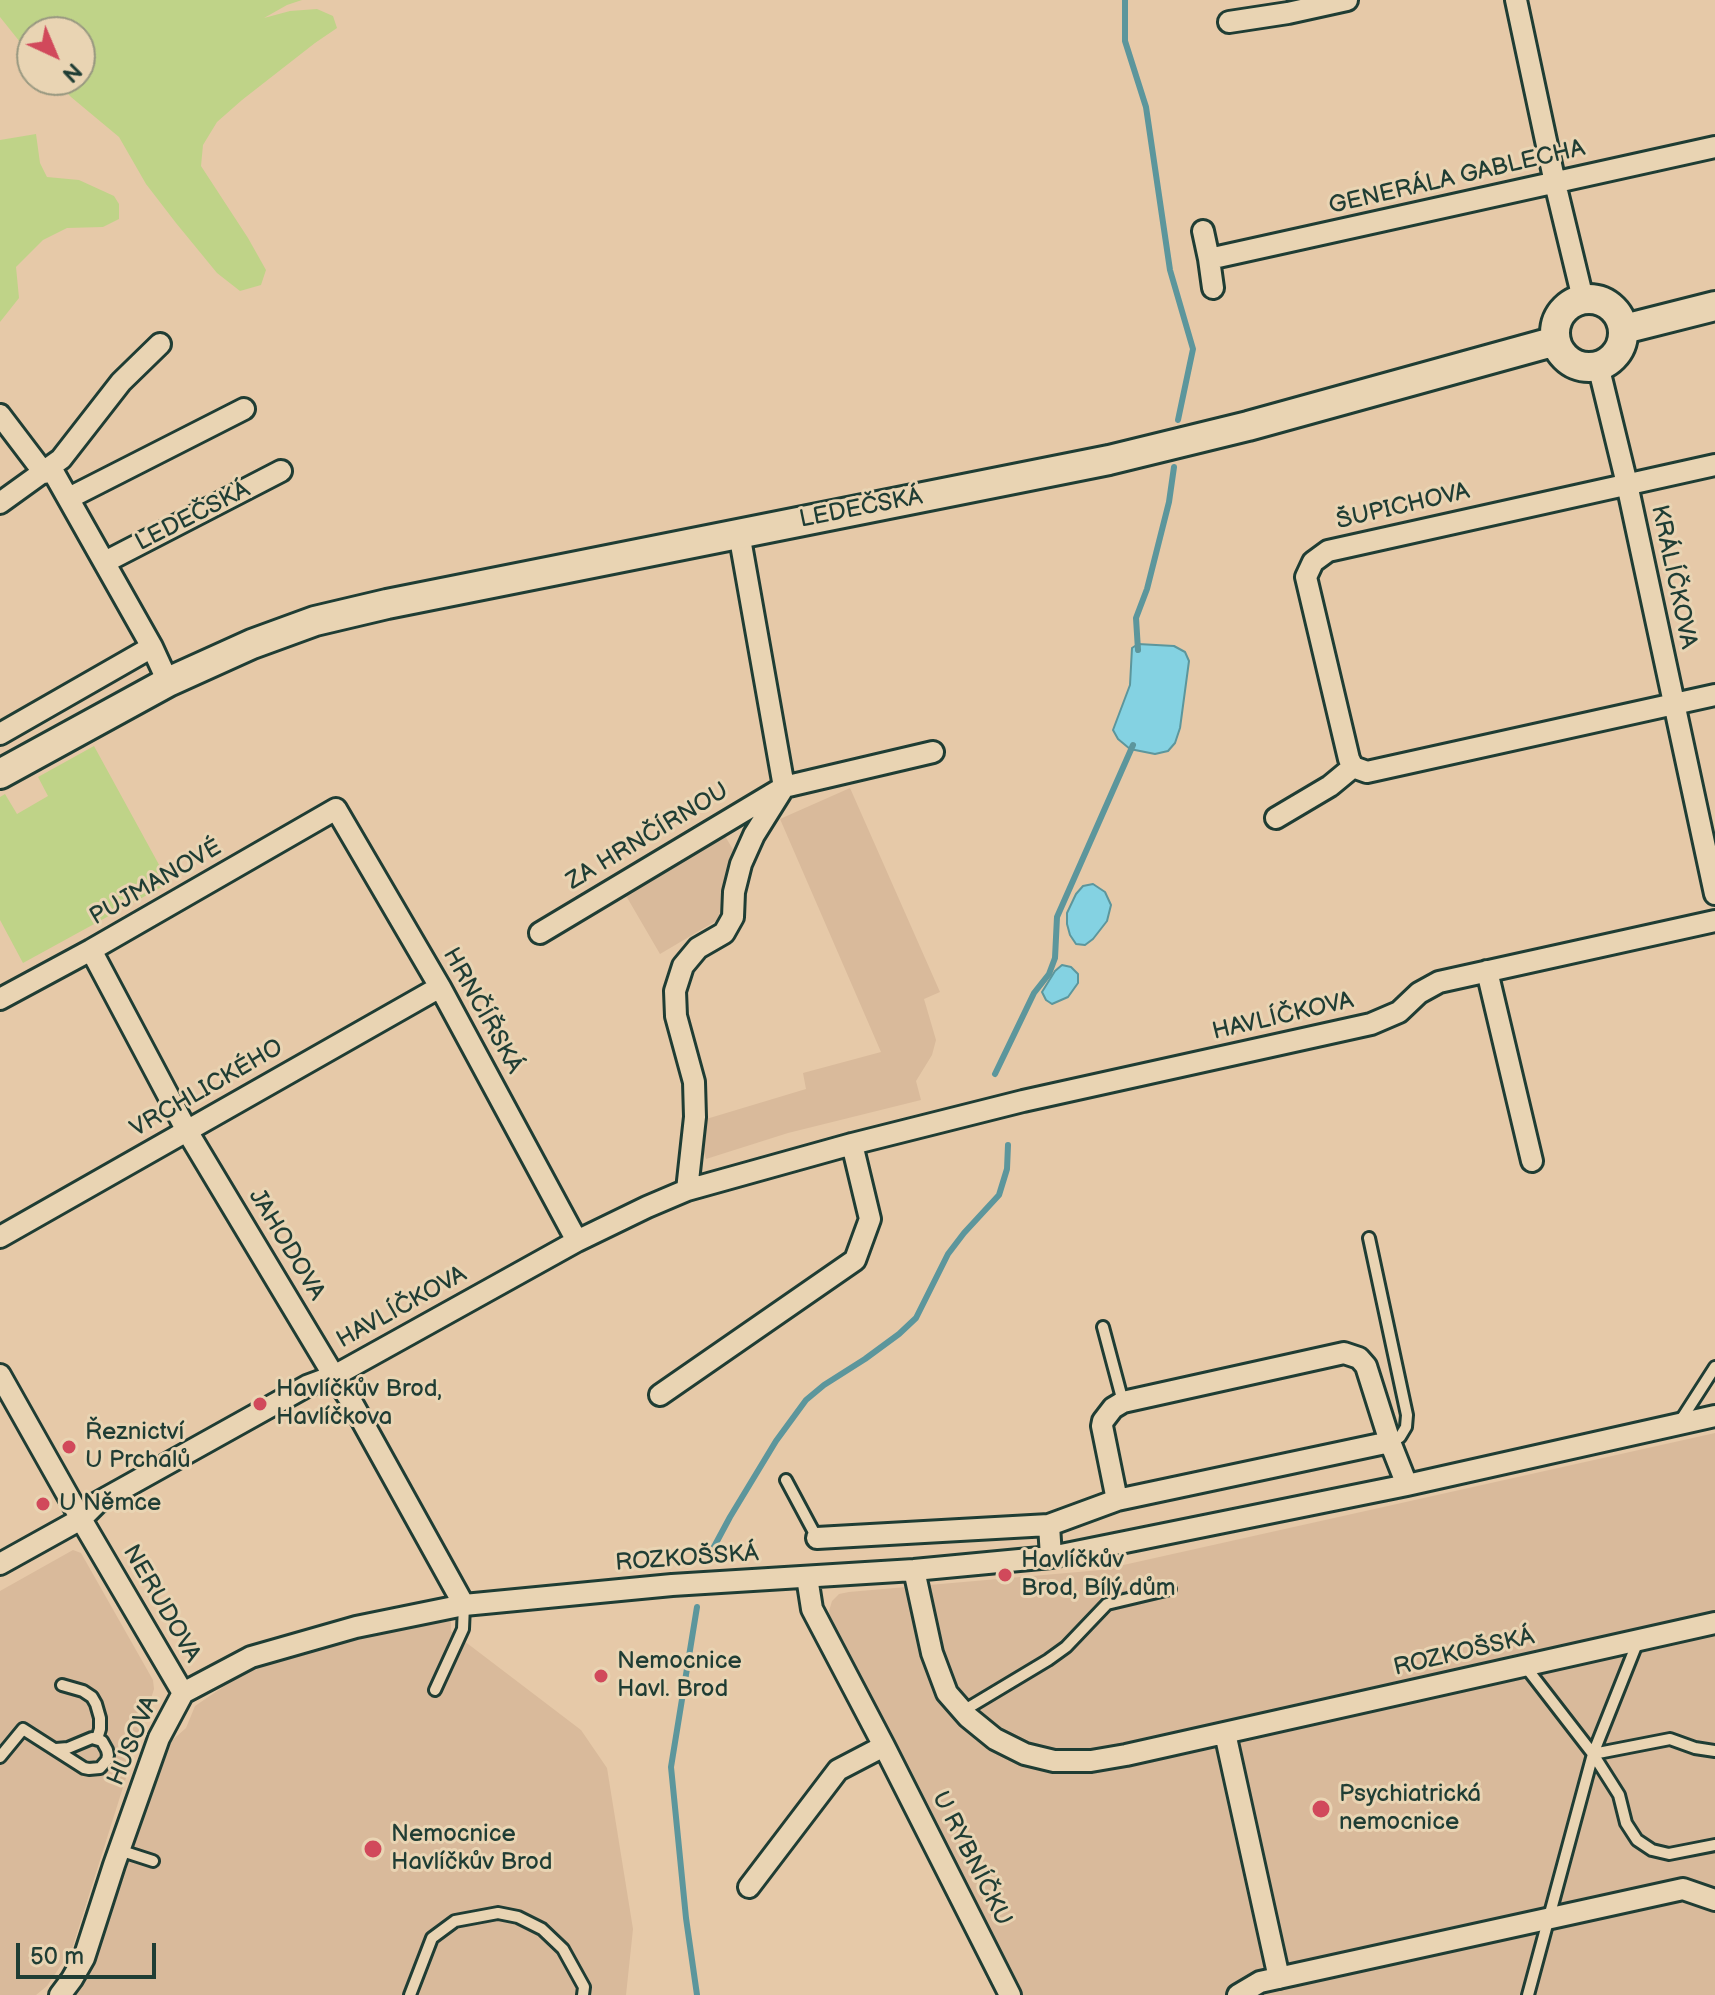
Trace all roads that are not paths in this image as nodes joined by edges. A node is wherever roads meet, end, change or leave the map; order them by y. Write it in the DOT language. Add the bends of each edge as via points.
graph roads {
  1 [pos="1347,0"];
  2 [pos="1516,0"];
  3 [pos="1229,22"];
  4 [pos="1715,147"];
  5 [pos="1555,183"];
  6 [pos="1203,231"];
  7 [pos="1209,259"];
  8 [pos="1213,288"];
  9 [pos="1583,299"];
  10 [pos="1715,306"];
  11 [pos="1624,329"];
  12 [pos="1556,341"];
  13 [pos="160,344"];
  14 [pos="1598,365"];
  15 [pos="244,409"];
  16 [pos="0,415"];
  17 [pos="1715,465"];
  18 [pos="47,470"];
  19 [pos="281,471"];
  20 [pos="1627,484"];
  21 [pos="69,498"];
  22 [pos="0,503"];
  23 [pos="739,533"];
  24 [pos="105,562"];
  25 [pos="152,647"];
  26 [pos="168,682"];
  27 [pos="1715,695"];
  28 [pos="1673,704"];
  29 [pos="0,734"];
  30 [pos="933,752"];
  31 [pos="1353,767"];
  32 [pos="0,774"];
  33 [pos="784,787"];
  34 [pos="336,809"];
  35 [pos="1276,818"];
  36 [pos="1715,894"];
  37 [pos="1715,921"];
  38 [pos="540,933"];
  39 [pos="91,950"];
  40 [pos="1487,971"];
  41 [pos="440,987"];
  42 [pos="0,999"];
  43 [pos="187,1131"];
  44 [pos="852,1144"];
  45 [pos="1532,1161"];
  46 [pos="687,1190"];
  47 [pos="0,1237"];
  48 [pos="1369,1238"];
  49 [pos="577,1241"];
  50 [pos="1103,1327"];
  51 [pos="1715,1367"];
  52 [pos="0,1375"];
  53 [pos="334,1376"];
  54 [pos="660,1395"];
  55 [pos="1123,1402"];
  56 [pos="1715,1416"];
  57 [pos="1678,1424"];
  58 [pos="1390,1442"];
  59 [pos="786,1480"];
  60 [pos="1407,1485"];
  61 [pos="1117,1500"];
  62 [pos="81,1519"];
  63 [pos="1049,1525"];
  64 [pos="817,1538"];
  65 [pos="1051,1557"];
  66 [pos="0,1564"];
  67 [pos="914,1570"];
  68 [pos="807,1577"];
  69 [pos="1170,1589"];
  70 [pos="464,1605"];
  71 [pos="1715,1623"];
  72 [pos="1638,1640"];
  73 [pos="1525,1666"];
  74 [pos="62,1685"];
  75 [pos="435,1690"];
  76 [pos="183,1693"];
  77 [pos="962,1711"];
  78 [pos="1225,1733"];
  79 [pos="97,1739"];
  80 [pos="884,1746"];
  81 [pos="56,1749"];
  82 [pos="1715,1751"];
  83 [pos="1593,1754"];
  84 [pos="0,1757"];
  85 [pos="1715,1845"];
  86 [pos="119,1850"];
  87 [pos="153,1861"];
  88 [pos="749,1887"];
  89 [pos="1715,1900"];
  90 [pos="1548,1919"];
  91 [pos="1279,1978"];
  92 [pos="60,1995"];
  93 [pos="410,1995"];
  94 [pos="583,1995"];
  95 [pos="1010,1995"];
  96 [pos="1238,1995"];
  97 [pos="1528,1995"];
  1 -- 3 [label="street"];
  2 -- 5 [label="street"];
  4 -- 5 [label="street, GENERÁLA GABLECHA"];
  5 -- 7 [label="street, GENERÁLA GABLECHA"];
  5 -- 9 [label="street"];
  6 -- 7 [label="street"];
  7 -- 8 [label="street"];
  9 -- 11 [label="main road" via="1612,307"];
  9 -- 12 [label="main road" via="1558,319"];
  10 -- 11 [label="main road"];
  11 -- 14 [label="main road" via="1616,354"];
  12 -- 14 [label="main road" via="1568,359"];
  12 -- 23 [label="main road, LEDEČSKÁ" via="1109,460"];
  13 -- 18 [label="street"];
  14 -- 20 [label="street, KRÁLÍČKOVA"];
  15 -- 21 [label="street"];
  16 -- 18 [label="street, LEDEČSKÁ"];
  17 -- 20 [label="street, ŠUPICHOVA"];
  18 -- 21 [label="street, LEDEČSKÁ"];
  18 -- 22 [label="street"];
  19 -- 24 [label="street, LEDEČSKÁ"];
  20 -- 28 [label="street, KRÁLÍČKOVA"];
  20 -- 31 [label="street, ŠUPICHOVA" via="1328,551 1313,562 1306,577"];
  21 -- 24 [label="street, LEDEČSKÁ"];
  23 -- 26 [label="main road, LEDEČSKÁ" via="315,621"];
  23 -- 33 [label="street"];
  24 -- 25 [label="street, LEDEČSKÁ"];
  25 -- 26 [label="street, LEDEČSKÁ"];
  25 -- 29 [label="street"];
  26 -- 32 [label="main road, LEDEČSKÁ"];
  27 -- 28 [label="street"];
  28 -- 31 [label="street" via="1367,772"];
  28 -- 36 [label="street, KRÁLÍČKOVA"];
  30 -- 33 [label="street, ZA HRNČÍRNOU"];
  31 -- 35 [label="street"];
  33 -- 38 [label="street, ZA HRNČÍRNOU"];
  33 -- 46 [label="street" via="741,864 733,917 724,933 698,948 683,966 675,991 676,1016 694,1082"];
  34 -- 39 [label="street, PUJMANOVÉ"];
  34 -- 41 [label="street, HRNČÍŘSKÁ"];
  37 -- 40 [label="street, HAVLÍČKOVA"];
  39 -- 42 [label="street, PUJMANOVÉ"];
  39 -- 43 [label="street, JAHODOVA"];
  40 -- 44 [label="street, HAVLÍČKOVA" via="1431,985 1399,1012 1371,1024"];
  40 -- 45 [label="street"];
  41 -- 43 [label="street, VRCHLICKÉHO"];
  41 -- 49 [label="street, HRNČÍŘSKÁ"];
  43 -- 47 [label="street, VRCHLICKÉHO"];
  43 -- 53 [label="street, JAHODOVA"];
  44 -- 46 [label="street, HAVLÍČKOVA"];
  44 -- 54 [label="street" via="870,1219 855,1260"];
  46 -- 49 [label="street, HAVLÍČKOVA"];
  48 -- 58 [label="lane" via="1407,1415 1400,1437"];
  49 -- 53 [label="street, HAVLÍČKOVA"];
  50 -- 55 [label="lane"];
  51 -- 57 [label="lane"];
  52 -- 62 [label="street, NERUDOVA"];
  53 -- 62 [label="street, HAVLÍČKOVA" via="97,1503"];
  53 -- 70 [label="street, JAHODOVA"];
  55 -- 58 [label="street" via="1344,1353 1366,1366"];
  55 -- 61 [label="street" via="1107,1414 1102,1426"];
  56 -- 57 [label="street, ROZKOŠSKÁ"];
  57 -- 60 [label="street, ROZKOŠSKÁ"];
  58 -- 60 [label="street"];
  58 -- 61 [label="street"];
  59 -- 64 [label="lane"];
  60 -- 65 [label="street, ROZKOŠSKÁ"];
  61 -- 63 [label="street"];
  62 -- 66 [label="street, HAVLÍČKOVA"];
  62 -- 76 [label="street, NERUDOVA"];
  63 -- 64 [label="street"];
  63 -- 65 [label="street"];
  65 -- 67 [label="street, ROZKOŠSKÁ"];
  67 -- 68 [label="street, ROZKOŠSKÁ"];
  67 -- 77 [label="street, ROZKOŠSKÁ" via="932,1653 947,1693"];
  68 -- 70 [label="street, ROZKOŠSKÁ"];
  68 -- 80 [label="street, U RYBNÍČKU" via="812,1609"];
  69 -- 77 [label="lane" via="1107,1604 1066,1647"];
  70 -- 75 [label="lane" via="463,1629"];
  70 -- 76 [label="street, HUSOVA" via="356,1627 251,1657"];
  71 -- 72 [label="street, ROZKOŠSKÁ"];
  72 -- 73 [label="street, ROZKOŠSKÁ"];
  72 -- 83 [label="lane"];
  73 -- 78 [label="street, ROZKOŠSKÁ"];
  73 -- 83 [label="lane"];
  74 -- 79 [label="lane" via="92,1697 100,1718"];
  76 -- 86 [label="street, HUSOVA" via="159,1738"];
  77 -- 78 [label="street, ROZKOŠSKÁ" via="995,1739 1054,1761 1091,1761"];
  78 -- 91 [label="street"];
  79 -- 81 [label="lane"];
  79 -- 81 [label="lane" via="108,1755 95,1769 84,1768"];
  80 -- 88 [label="street" via="838,1770"];
  80 -- 95 [label="street, U RYBNÍČKU"];
  81 -- 84 [label="lane" via="23,1729"];
  82 -- 83 [label="lane" via="1670,1739"];
  83 -- 85 [label="lane" via="1619,1795 1637,1840 1669,1854"];
  83 -- 90 [label="lane"];
  86 -- 87 [label="lane"];
  86 -- 92 [label="street, HUSOVA" via="84,1958"];
  89 -- 90 [label="street" via="1683,1889"];
  90 -- 91 [label="street"];
  90 -- 97 [label="lane"];
  91 -- 96 [label="street"];
  93 -- 94 [label="lane" via="432,1938 455,1921 498,1913 542,1929 563,1949 584,1987"];
}
